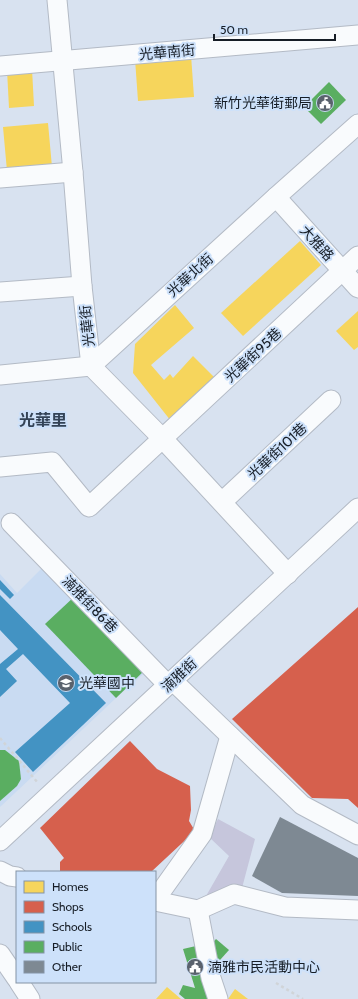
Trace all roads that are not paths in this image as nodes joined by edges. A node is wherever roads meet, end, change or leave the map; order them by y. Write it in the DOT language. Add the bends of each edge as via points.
graph roads {
  1 [pos="57,0"];
  2 [pos="358,35"];
  3 [pos="63,61"];
  4 [pos="0,66"];
  5 [pos="358,124"];
  6 [pos="73,172"];
  7 [pos="0,178"];
  8 [pos="276,197"];
  9 [pos="358,256"];
  10 [pos="342,271"];
  11 [pos="82,286"];
  12 [pos="358,288"];
  13 [pos="0,292"];
  14 [pos="91,366"];
  15 [pos="0,375"];
  16 [pos="331,400"];
  17 [pos="163,439"];
  18 [pos="0,466"];
  19 [pos="222,502"];
  20 [pos="358,508"];
  21 [pos="11,524"];
  22 [pos="288,574"];
  23 [pos="170,683"];
  24 [pos="230,736"];
  25 [pos="358,835"];
  26 [pos="0,841"];
  27 [pos="0,871"];
  28 [pos="16,877"];
  29 [pos="156,900"];
  30 [pos="156,901"];
  31 [pos="198,910"];
  32 [pos="358,910"];
  33 [pos="0,954"];
  34 [pos="16,978"];
  35 [pos="20,983"];
  36 [pos="30,999"];
  37 [pos="218,999"];
  1 -- 3 [label="street, 光華街"];
  2 -- 3 [label="street, 光華南街"];
  3 -- 4 [label="street, 光華南街"];
  3 -- 6 [label="street, 光華街"];
  5 -- 8 [label="street, 光華北街"];
  6 -- 7 [label="street"];
  6 -- 11 [label="street, 光華街"];
  8 -- 10 [label="street, 大雅路"];
  8 -- 14 [label="street, 光華北街"];
  9 -- 10 [label="street, 光華街95巷"];
  10 -- 12 [label="street, 大雅路"];
  10 -- 17 [label="street, 光華街95巷"];
  11 -- 13 [label="street"];
  11 -- 14 [label="street, 光華街"];
  14 -- 15 [label="street"];
  14 -- 17 [label="street, 光華街"];
  16 -- 19 [label="street, 光華街101巷"];
  17 -- 18 [label="street, 光華街95巷" via="89,507 52,462"];
  17 -- 19 [label="street, 光華街"];
  19 -- 22 [label="street, 光華街"];
  20 -- 22 [label="street, 湳雅街"];
  21 -- 23 [label="street, 湳雅街86巷"];
  22 -- 23 [label="street, 湳雅街"];
  23 -- 24 [label="street, 湳雅街86巷"];
  23 -- 26 [label="street, 湳雅街"];
  24 -- 25 [label="street, 湳雅街86巷" via="302,805"];
  24 -- 29 [label="street" via="202,834"];
  27 -- 28 [label="street"];
  30 -- 31 [label="street"];
  31 -- 32 [label="street" via="234,894 285,907"];
  31 -- 37 [label="street" via="211,978"];
  33 -- 34 [label="street"];
  35 -- 36 [label="street"];
}
